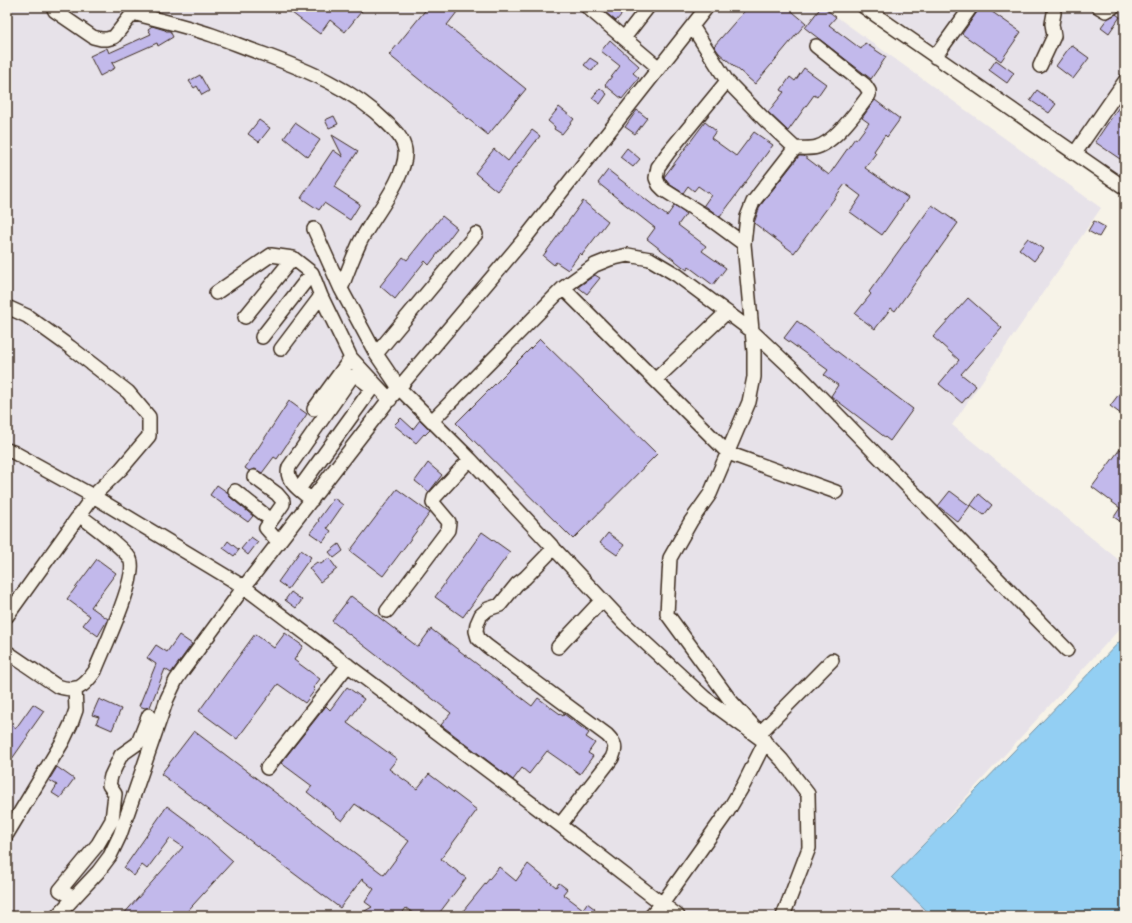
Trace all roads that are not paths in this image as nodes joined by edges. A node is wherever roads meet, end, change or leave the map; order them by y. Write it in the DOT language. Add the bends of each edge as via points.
graph roads {
  1 [pos="53,7"];
  2 [pos="587,7"];
  3 [pos="648,7"];
  4 [pos="707,7"];
  5 [pos="864,7"];
  6 [pos="971,7"];
  7 [pos="1099,7"];
  8 [pos="1113,7"];
  9 [pos="1053,9"];
  10 [pos="134,10"];
  11 [pos="692,26"];
  12 [pos="624,38"];
  13 [pos="816,46"];
  14 [pos="935,57"];
  15 [pos="1040,66"];
  16 [pos="659,68"];
  17 [pos="727,80"];
  18 [pos="1125,80"];
  19 [pos="795,148"];
  20 [pos="1075,153"];
  21 [pos="1125,188"];
  22 [pos="314,229"];
  23 [pos="476,234"];
  24 [pos="744,244"];
  25 [pos="294,258"];
  26 [pos="312,273"];
  27 [pos="563,288"];
  28 [pos="341,289"];
  29 [pos="216,293"];
  30 [pos="321,296"];
  31 [pos="7,307"];
  32 [pos="727,312"];
  33 [pos="245,317"];
  34 [pos="752,331"];
  35 [pos="262,337"];
  36 [pos="281,349"];
  37 [pos="376,354"];
  38 [pos="351,358"];
  39 [pos="656,380"];
  40 [pos="372,388"];
  41 [pos="399,388"];
  42 [pos="389,401"];
  43 [pos="314,409"];
  44 [pos="432,421"];
  45 [pos="7,450"];
  46 [pos="728,453"];
  47 [pos="470,459"];
  48 [pos="254,477"];
  49 [pos="299,489"];
  50 [pos="235,491"];
  51 [pos="836,492"];
  52 [pos="93,496"];
  53 [pos="312,500"];
  54 [pos="80,515"];
  55 [pos="271,520"];
  56 [pos="279,543"];
  57 [pos="554,548"];
  58 [pos="244,587"];
  59 [pos="602,600"];
  60 [pos="387,610"];
  61 [pos="7,616"];
  62 [pos="558,647"];
  63 [pos="1067,650"];
  64 [pos="7,652"];
  65 [pos="832,660"];
  66 [pos="348,665"];
  67 [pos="75,688"];
  68 [pos="149,715"];
  69 [pos="762,738"];
  70 [pos="267,768"];
  71 [pos="560,825"];
  72 [pos="7,834"];
  73 [pos="74,898"];
  74 [pos="662,904"];
  75 [pos="57,916"];
  76 [pos="652,916"];
  77 [pos="678,916"];
  78 [pos="783,916"];
  1 -- 10 [label="lane" via="92,37 107,40 114,37"];
  2 -- 12 [label="lane"];
  3 -- 12 [label="lane"];
  4 -- 11 [label="lane"];
  5 -- 14 [label="lane"];
  6 -- 14 [label="lane"];
  7 -- 8 [label="lane" via="1106,11"];
  9 -- 15 [label="lane" via="1054,36"];
  10 -- 28 [label="lane" via="211,35 331,82 360,100 400,136 405,150 404,164 397,182 360,242"];
  11 -- 16 [label="lane"];
  11 -- 17 [label="lane"];
  12 -- 16 [label="lane"];
  13 -- 19 [label="lane" via="865,85 870,95 827,143 813,148"];
  14 -- 20 [label="lane"];
  16 -- 41 [label="lane" via="526,237"];
  17 -- 19 [label="lane"];
  17 -- 24 [label="lane" via="668,152 658,167 656,178 664,190"];
  18 -- 20 [label="lane"];
  19 -- 24 [label="lane" via="753,202 747,217"];
  20 -- 21 [label="lane"];
  22 -- 28 [label="lane"];
  23 -- 37 [label="lane"];
  24 -- 34 [label="lane"];
  25 -- 26 [label="lane"];
  25 -- 29 [label="lane" via="271,255"];
  25 -- 33 [label="lane"];
  26 -- 30 [label="lane"];
  26 -- 35 [label="lane"];
  27 -- 32 [label="lane" via="595,265 628,255 650,259 678,275"];
  27 -- 39 [label="lane"];
  27 -- 44 [label="lane"];
  28 -- 37 [label="lane"];
  30 -- 36 [label="lane"];
  30 -- 38 [label="lane"];
  31 -- 52 [label="lane" via="27,316 70,347 128,392 150,417 150,436"];
  32 -- 34 [label="lane"];
  32 -- 39 [label="lane"];
  34 -- 46 [label="lane" via="754,377 749,402"];
  34 -- 63 [label="lane" via="803,379"];
  37 -- 41 [label="lane"];
  38 -- 42 [label="lane"];
  38 -- 43 [label="lane"];
  39 -- 46 [label="lane"];
  40 -- 42 [label="lane"];
  40 -- 49 [label="lane"];
  40 -- 49 [label="lane" via="358,377 352,376 289,467 290,480"];
  41 -- 42 [label="lane"];
  41 -- 44 [label="lane"];
  42 -- 53 [label="lane"];
  44 -- 47 [label="lane"];
  45 -- 52 [label="lane"];
  46 -- 51 [label="lane"];
  46 -- 69 [label="lane" via="710,494 670,558 667,614 730,700"];
  47 -- 57 [label="lane"];
  47 -- 60 [label="lane" via="434,498 433,503 449,522 448,530"];
  48 -- 55 [label="lane" via="283,501"];
  49 -- 53 [label="lane"];
  50 -- 55 [label="lane"];
  52 -- 54 [label="lane"];
  52 -- 58 [label="lane"];
  53 -- 56 [label="lane"];
  54 -- 61 [label="lane"];
  54 -- 67 [label="lane" via="121,549 130,559 132,572 127,594 95,671 87,682"];
  55 -- 56 [label="lane" via="266,528"];
  56 -- 58 [label="lane"];
  57 -- 59 [label="lane"];
  57 -- 71 [label="lane" via="517,584 500,605 488,609 481,615 476,631 478,638 486,646 614,742 615,751 612,758"];
  58 -- 66 [label="lane"];
  58 -- 73 [label="lane" via="176,680 120,835 98,872"];
  59 -- 62 [label="lane"];
  59 -- 69 [label="lane" via="705,698"];
  64 -- 67 [label="lane" via="57,686 71,690"];
  65 -- 69 [label="lane"];
  66 -- 70 [label="lane"];
  66 -- 71 [label="lane"];
  67 -- 72 [label="lane" via="76,710 69,730"];
  68 -- 73 [label="lane" via="138,743 121,756 112,776 109,786 115,794 112,820 98,844 60,890"];
  69 -- 74 [label="lane" via="744,784 728,811"];
  69 -- 78 [label="lane" via="808,794 809,848"];
  71 -- 74 [label="lane"];
  73 -- 75 [label="lane"];
  74 -- 76 [label="lane"];
  74 -- 77 [label="lane"];
}
